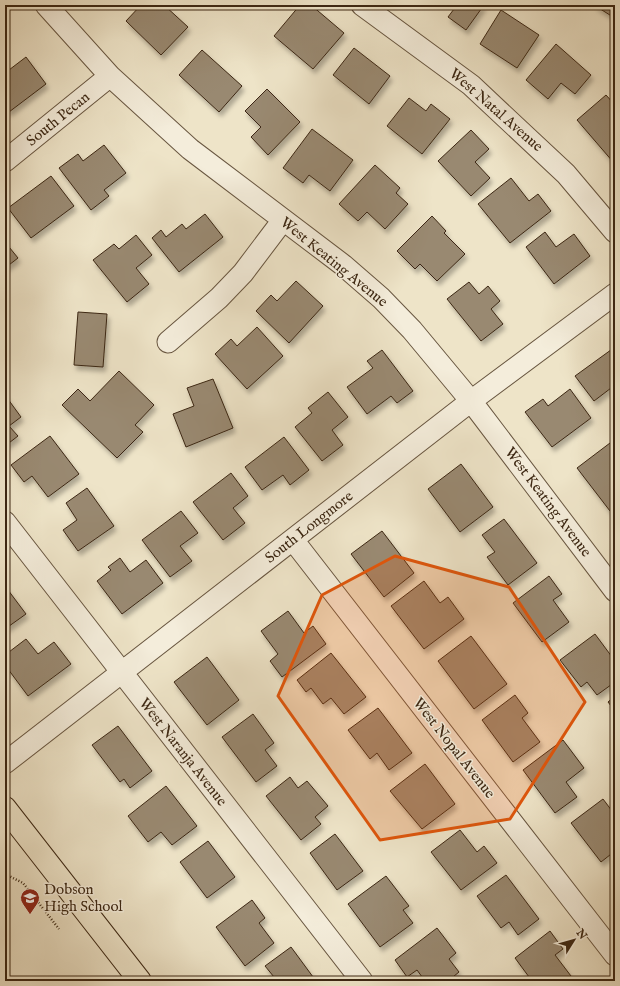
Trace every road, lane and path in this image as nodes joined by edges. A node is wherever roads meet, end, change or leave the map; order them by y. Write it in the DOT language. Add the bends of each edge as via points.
graph roads {
  1 [pos="46,5"];
  2 [pos="362,5"];
  3 [pos="110,76"];
  4 [pos="5,161"];
  5 [pos="283,220"];
  6 [pos="615,232"];
  7 [pos="615,294"];
  8 [pos="168,342"];
  9 [pos="471,401"];
  10 [pos="5,522"];
  11 [pos="293,540"];
  12 [pos="615,591"];
  13 [pos="121,673"];
  14 [pos="5,763"];
  15 [pos="5,808"];
  16 [pos="5,874"];
  17 [pos="59,928"];
  18 [pos="615,955"];
  19 [pos="140,981"];
  20 [pos="362,981"];
  1 -- 3 [label="street, West Keating Avenue"];
  2 -- 6 [label="street, West Natal Avenue" via="471,85 566,174"];
  3 -- 4 [label="street, South Pecan"];
  3 -- 5 [label="street, West Keating Avenue" via="190,150"];
  5 -- 8 [label="street" via="243,273 219,298"];
  5 -- 9 [label="street, West Keating Avenue" via="381,298 412,330"];
  7 -- 9 [label="street, South Longmore"];
  9 -- 11 [label="street, South Longmore"];
  9 -- 12 [label="street, West Keating Avenue"];
  10 -- 13 [label="street, West Naranja Avenue"];
  11 -- 13 [label="street, South Longmore"];
  11 -- 18 [label="street, West Nopal Avenue"];
  13 -- 14 [label="street, South Longmore"];
  13 -- 20 [label="street, West Naranja Avenue"];
  15 -- 19 [label="main road"];
  16 -- 17 [label="path" via="23,883"];
}
